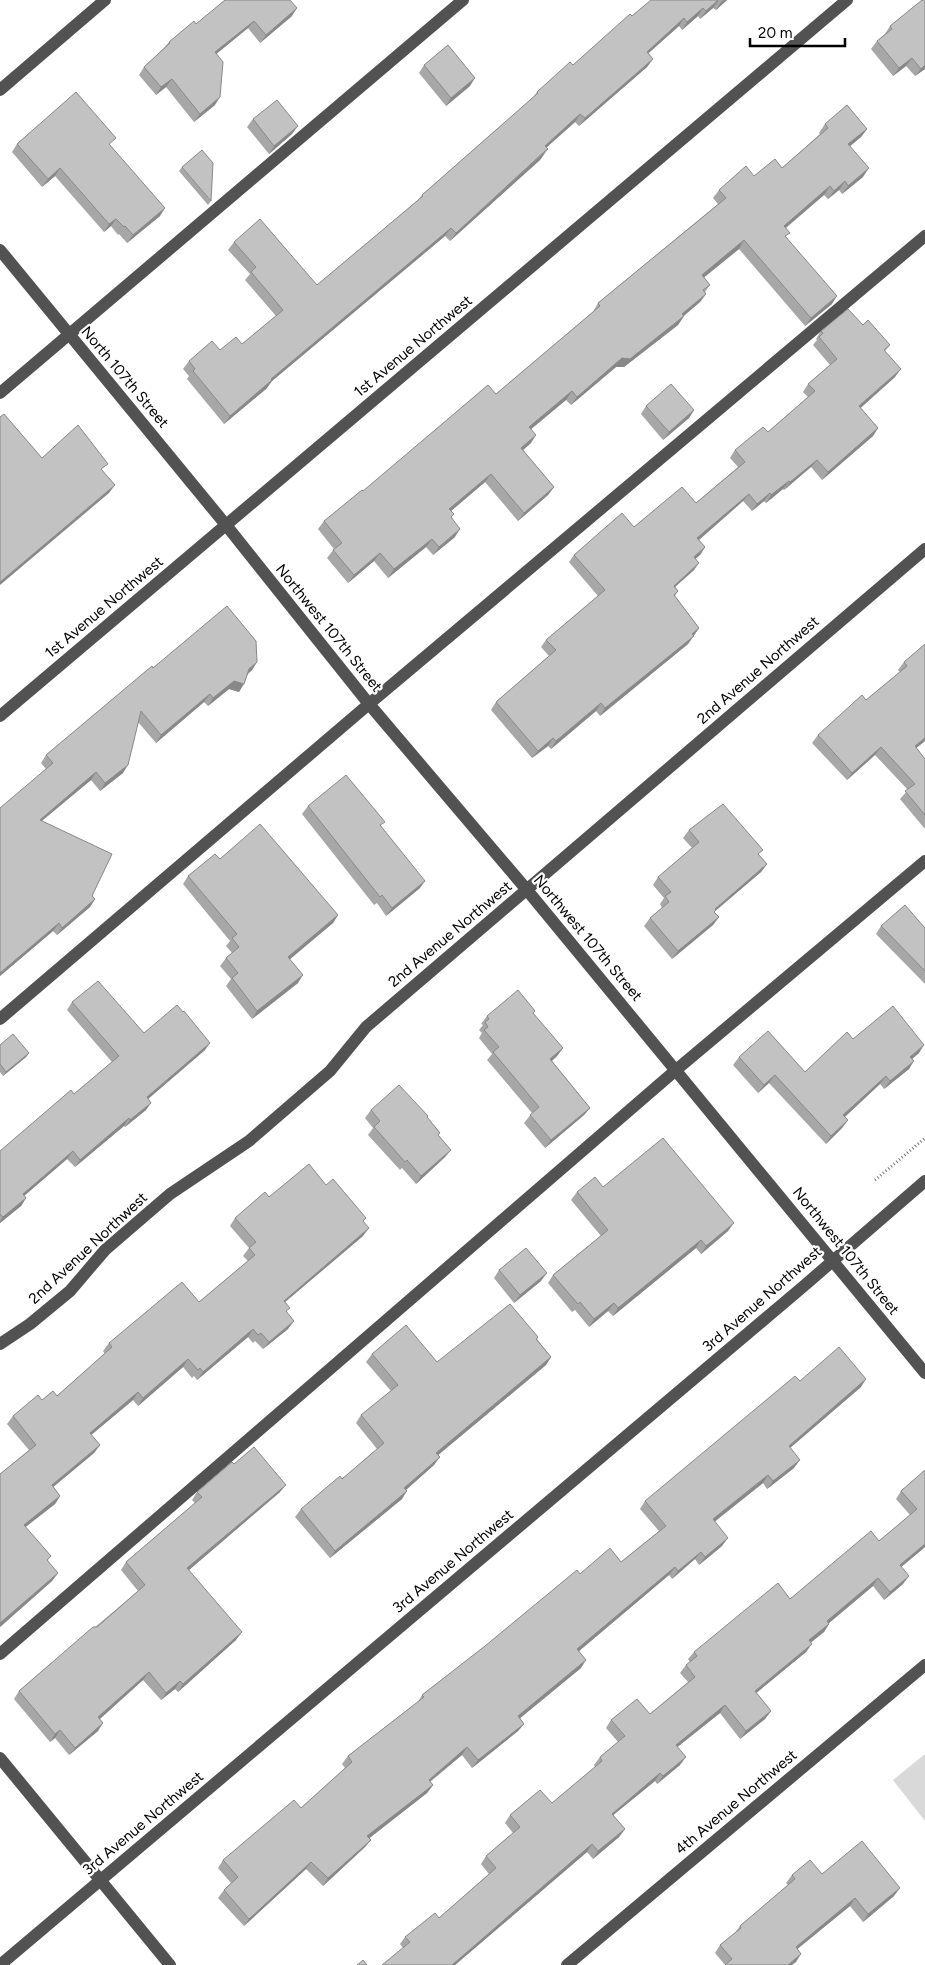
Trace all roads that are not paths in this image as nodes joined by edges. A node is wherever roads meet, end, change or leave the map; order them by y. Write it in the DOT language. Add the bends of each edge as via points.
graph roads {
  1 [pos="105,0"];
  2 [pos="463,0"];
  3 [pos="847,0"];
  4 [pos="0,90"];
  5 [pos="925,236"];
  6 [pos="0,250"];
  7 [pos="68,334"];
  8 [pos="0,393"];
  9 [pos="226,525"];
  10 [pos="925,548"];
  11 [pos="369,704"];
  12 [pos="0,716"];
  13 [pos="925,861"];
  14 [pos="527,890"];
  15 [pos="0,1019"];
  16 [pos="676,1070"];
  17 [pos="925,1180"];
  18 [pos="832,1261"];
  19 [pos="0,1344"];
  20 [pos="925,1373"];
  21 [pos="0,1654"];
  22 [pos="925,1665"];
  23 [pos="0,1758"];
  24 [pos="100,1880"];
  25 [pos="0,1965"];
  26 [pos="170,1965"];
  27 [pos="567,1965"];
  1 -- 4 [label="street"];
  2 -- 7 [label="street"];
  3 -- 9 [label="street, 1st Avenue Northwest"];
  5 -- 11 [label="street"];
  6 -- 7 [label="street, North 107th Street"];
  7 -- 8 [label="street"];
  7 -- 9 [label="street, North 107th Street"];
  9 -- 11 [label="street, Northwest 107th Street"];
  9 -- 12 [label="street, 1st Avenue Northwest"];
  10 -- 14 [label="street, 2nd Avenue Northwest"];
  11 -- 14 [label="street, Northwest 107th Street"];
  11 -- 15 [label="street"];
  13 -- 16 [label="street"];
  14 -- 16 [label="street, Northwest 107th Street"];
  14 -- 19 [label="street, 2nd Avenue Northwest" via="366,1027 330,1071 249,1141 170,1194 105,1250 70,1292"];
  16 -- 18 [label="street, Northwest 107th Street"];
  16 -- 21 [label="street"];
  17 -- 18 [label="street, 3rd Avenue Northwest"];
  18 -- 20 [label="street, Northwest 107th Street"];
  18 -- 24 [label="street, 3rd Avenue Northwest"];
  22 -- 27 [label="street, 4th Avenue Northwest"];
  23 -- 24 [label="street"];
  24 -- 25 [label="street, 3rd Avenue Northwest"];
  24 -- 26 [label="street"];
}
